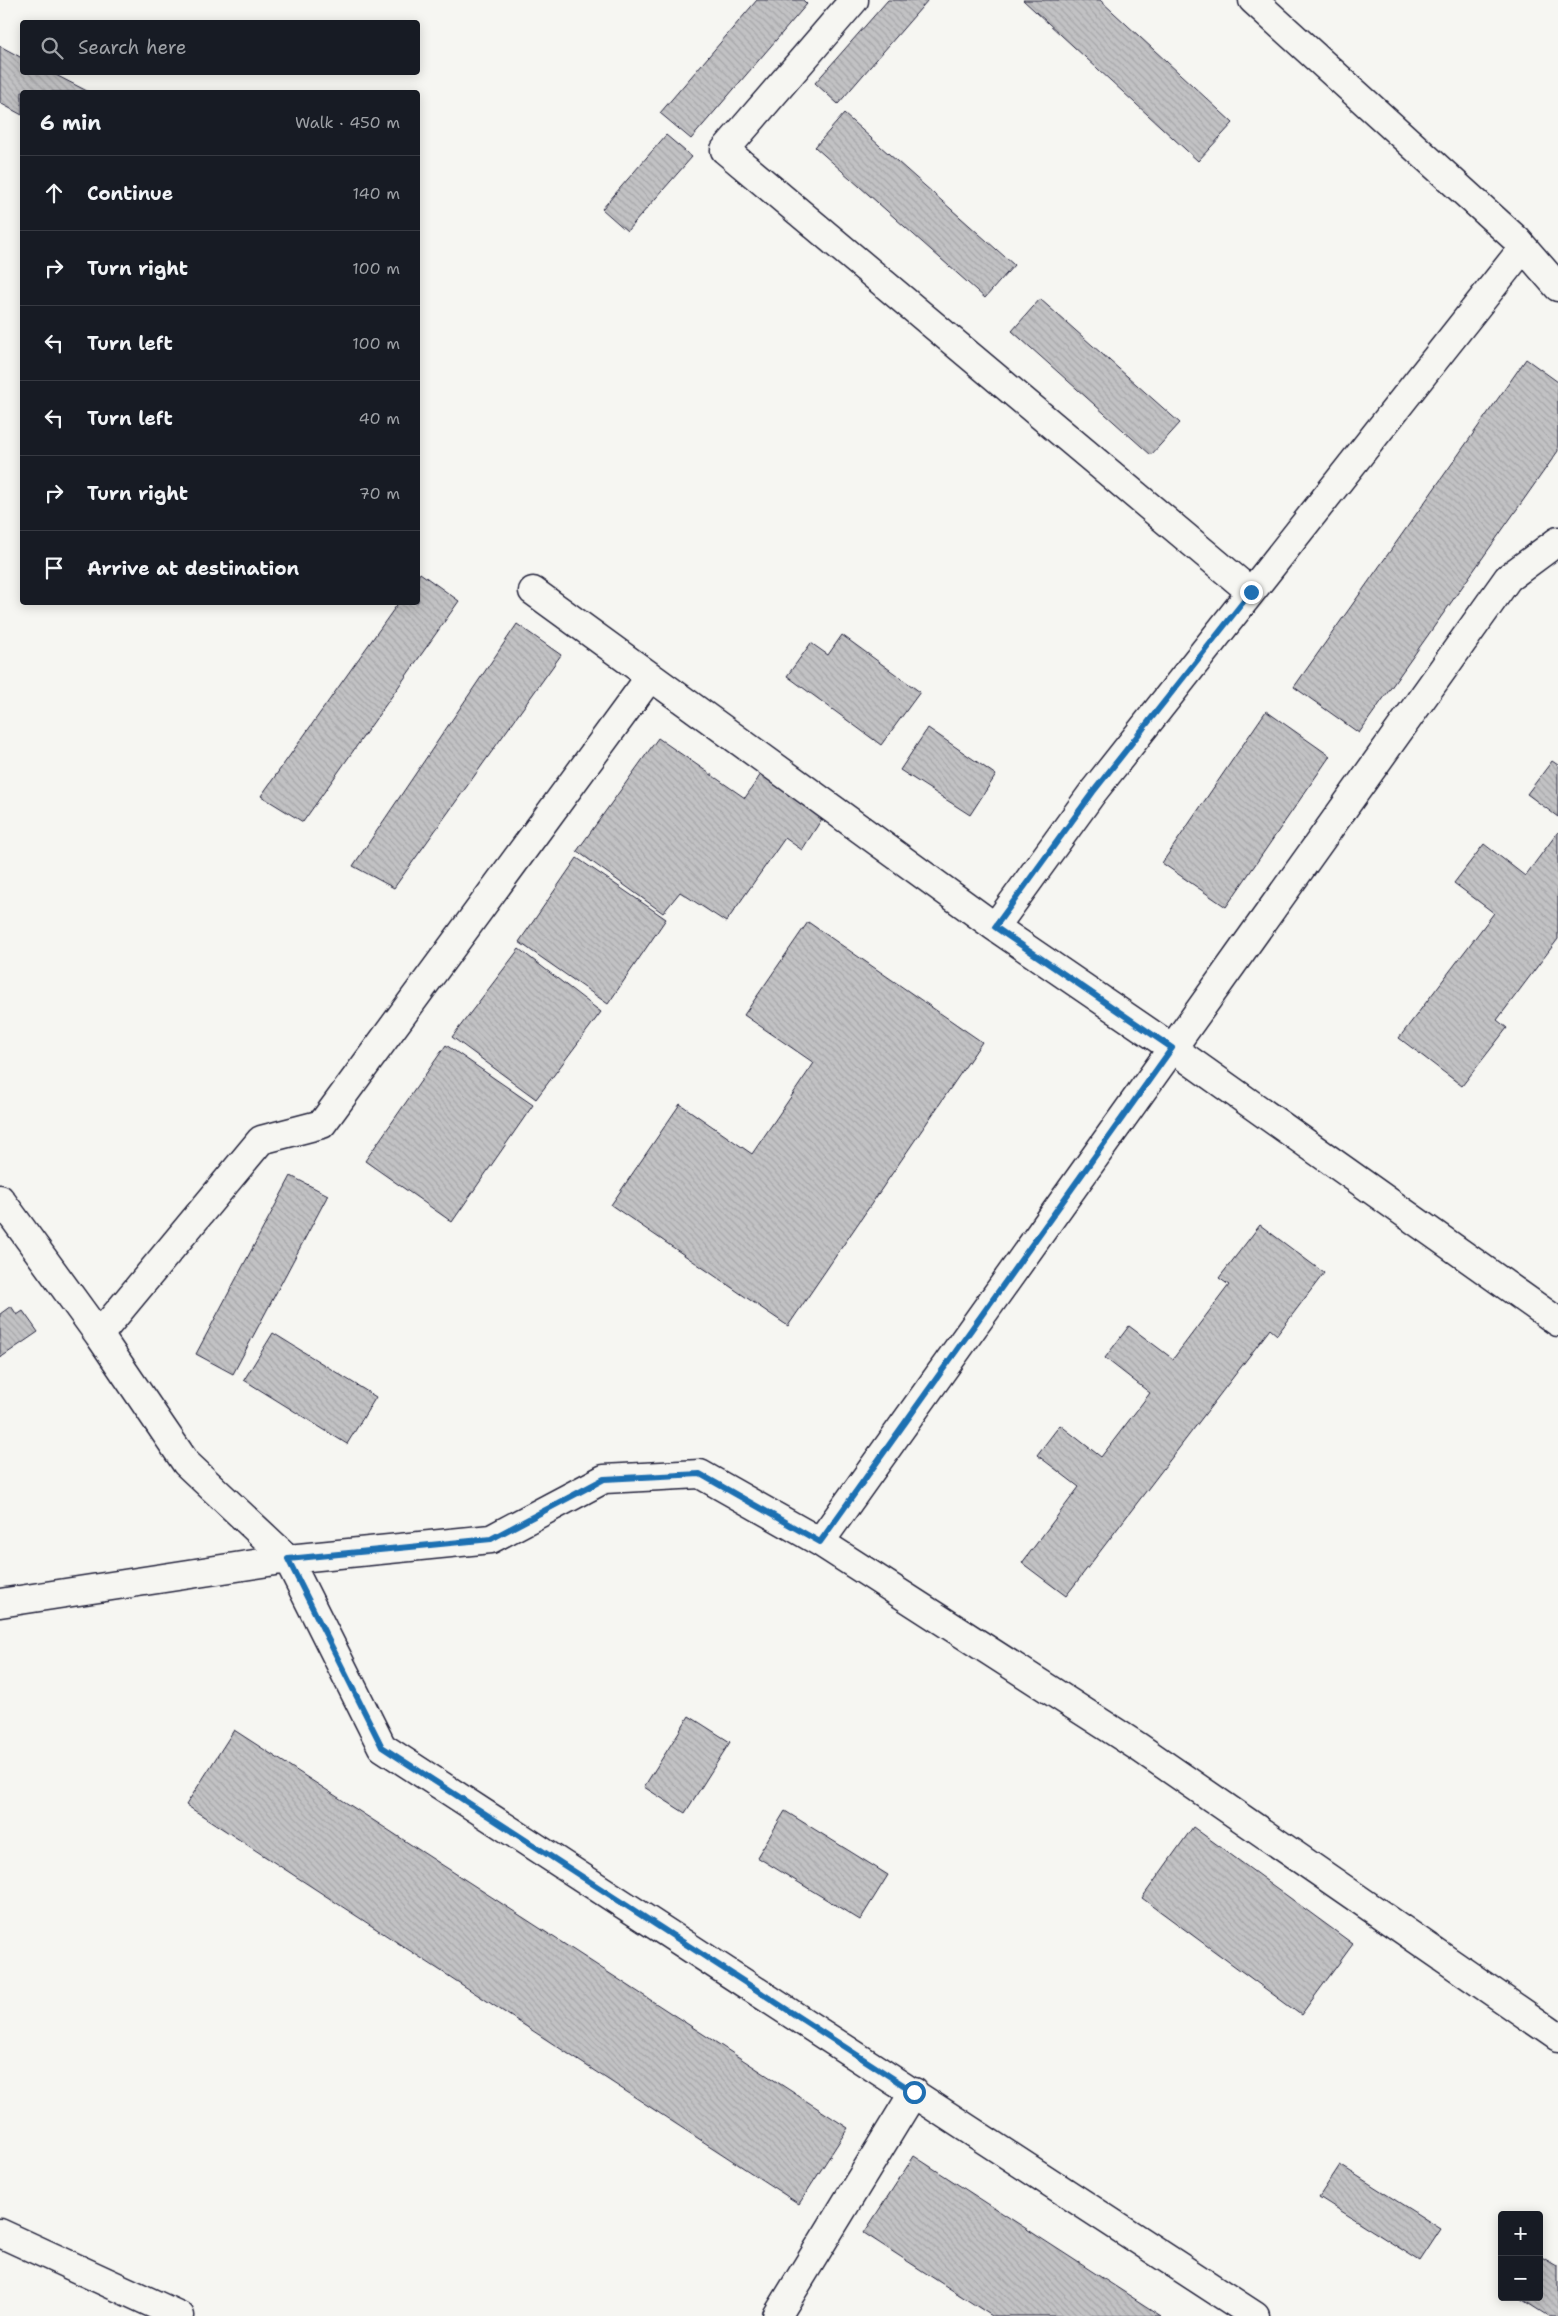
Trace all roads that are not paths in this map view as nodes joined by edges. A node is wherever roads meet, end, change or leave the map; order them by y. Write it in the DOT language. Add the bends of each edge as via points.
graph roads {
  1 [pos="854,0"];
  2 [pos="1253,0"];
  3 [pos="1523,248"];
  4 [pos="1558,287"];
  5 [pos="1558,541"];
  6 [pos="533,592"];
  7 [pos="1251,592"];
  8 [pos="650,677"];
  9 [pos="995,927"];
  10 [pos="1172,1048"];
  11 [pos="0,1198"];
  12 [pos="1558,1322"];
  13 [pos="99,1335"];
  14 [pos="820,1542"];
  15 [pos="288,1559"];
  16 [pos="0,1603"];
  17 [pos="1558,2037"];
  18 [pos="914,2092"];
  19 [pos="0,2233"];
  20 [pos="180,2316"];
  21 [pos="777,2316"];
  22 [pos="1255,2316"];
  1 -- 7 [label="lane" via="725,150"];
  2 -- 3 [label="lane"];
  3 -- 4 [label="lane"];
  3 -- 7 [label="lane"];
  5 -- 10 [label="lane" via="1508,578"];
  6 -- 8 [label="lane"];
  7 -- 9 [label="lane" via="1093,792"];
  8 -- 9 [label="lane"];
  8 -- 13 [label="lane" via="322,1124 261,1140"];
  9 -- 10 [label="lane"];
  10 -- 12 [label="lane"];
  10 -- 14 [label="lane"];
  11 -- 13 [label="lane"];
  13 -- 15 [label="lane" via="186,1463"];
  14 -- 15 [label="lane" via="700,1474 604,1479 491,1539"];
  14 -- 17 [label="lane" via="1137,1746"];
  15 -- 16 [label="lane"];
  15 -- 18 [label="lane" via="382,1747"];
  18 -- 21 [label="lane"];
  18 -- 22 [label="lane"];
  19 -- 20 [label="lane"];
}
